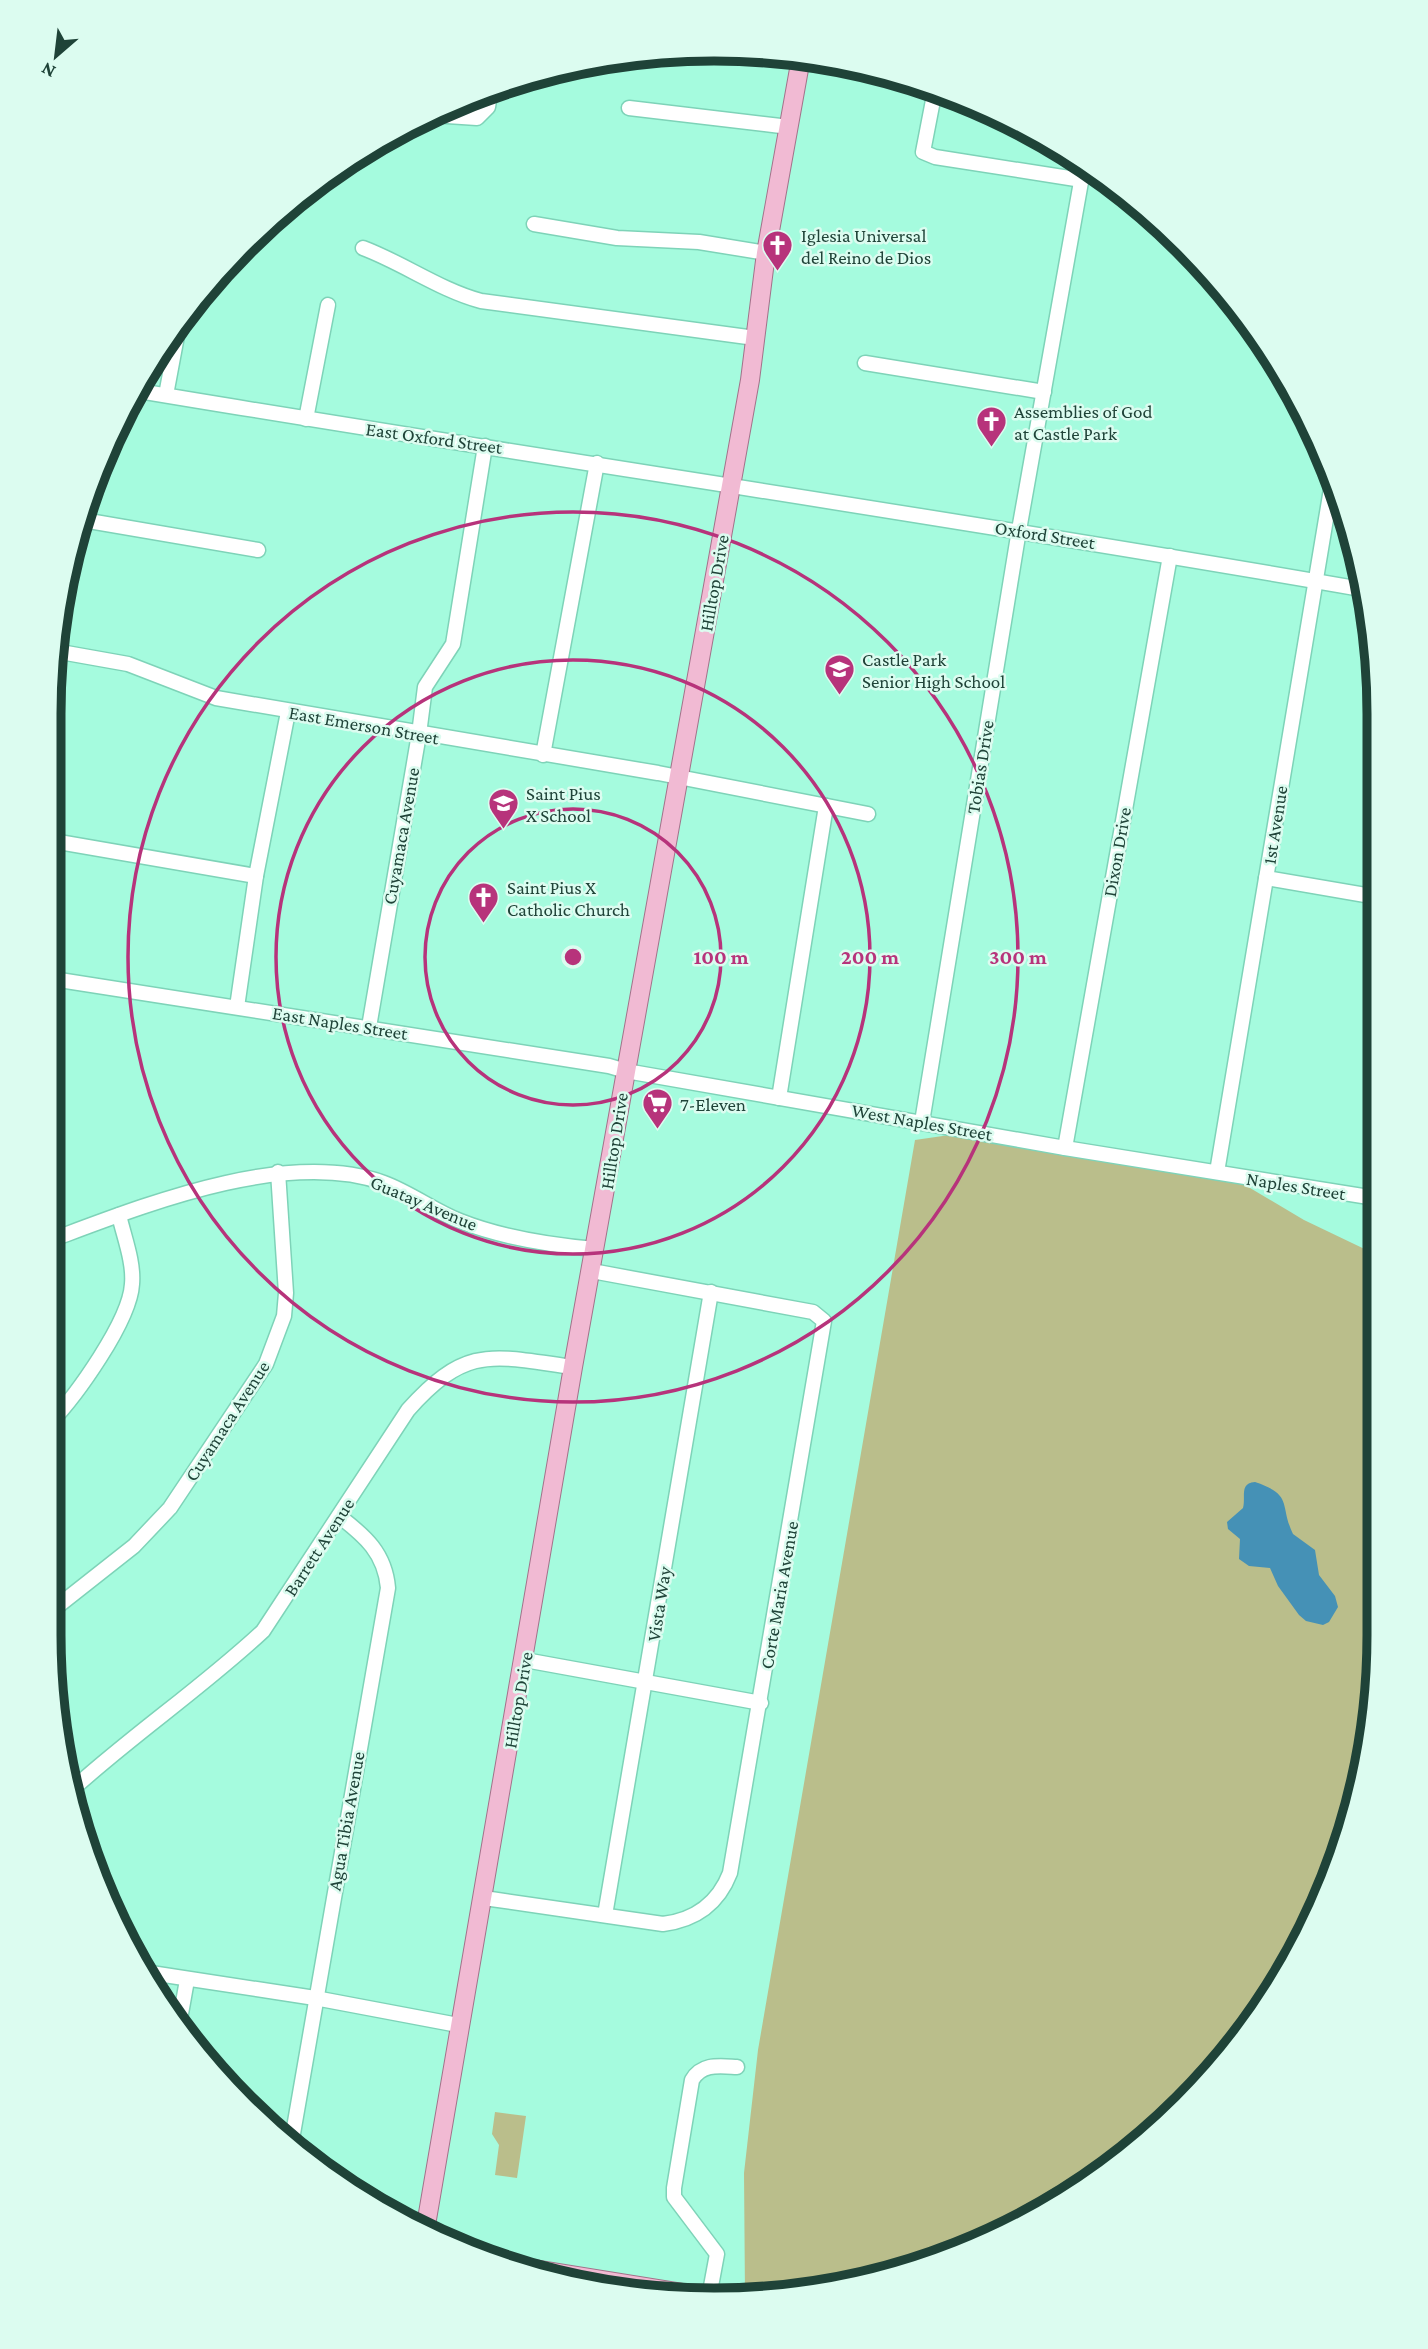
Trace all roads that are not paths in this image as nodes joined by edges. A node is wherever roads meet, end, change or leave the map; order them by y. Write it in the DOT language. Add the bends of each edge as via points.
graph roads {
  1 [pos="799,67"];
  2 [pos="933,99"];
  3 [pos="489,102"];
  4 [pos="629,107"];
  5 [pos="452,116"];
  6 [pos="789,127"];
  7 [pos="1083,175"];
  8 [pos="1082,180"];
  9 [pos="534,224"];
  10 [pos="363,248"];
  11 [pos="766,253"];
  12 [pos="328,305"];
  13 [pos="755,338"];
  14 [pos="175,345"];
  15 [pos="865,363"];
  16 [pos="147,392"];
  17 [pos="1044,392"];
  18 [pos="166,395"];
  19 [pos="306,419"];
  20 [pos="485,446"];
  21 [pos="597,463"];
  22 [pos="729,483"];
  23 [pos="1329,497"];
  24 [pos="91,521"];
  25 [pos="1019,530"];
  26 [pos="258,550"];
  27 [pos="1170,556"];
  28 [pos="1314,581"];
  29 [pos="1354,588"];
  30 [pos="65,653"];
  31 [pos="288,712"];
  32 [pos="419,734"];
  33 [pos="543,755"];
  34 [pos="680,777"];
  35 [pos="826,806"];
  36 [pos="868,814"];
  37 [pos="61,842"];
  38 [pos="256,876"];
  39 [pos="1266,878"];
  40 [pos="1367,895"];
  41 [pos="61,980"];
  42 [pos="237,1007"];
  43 [pos="369,1027"];
  44 [pos="626,1071"];
  45 [pos="779,1098"];
  46 [pos="922,1122"];
  47 [pos="1065,1148"];
  48 [pos="278,1172"];
  49 [pos="1217,1172"];
  50 [pos="1367,1197"];
  51 [pos="119,1215"];
  52 [pos="61,1237"];
  53 [pos="595,1249"];
  54 [pos="592,1271"];
  55 [pos="711,1292"];
  56 [pos="573,1367"];
  57 [pos="61,1408"];
  58 [pos="339,1516"];
  59 [pos="61,1604"];
  60 [pos="525,1660"];
  61 [pos="646,1681"];
  62 [pos="761,1703"];
  63 [pos="79,1784"];
  64 [pos="484,1898"];
  65 [pos="605,1915"];
  66 [pos="157,1974"];
  67 [pos="187,1980"];
  68 [pos="315,1998"];
  69 [pos="181,2011"];
  70 [pos="458,2025"];
  71 [pos="737,2067"];
  72 [pos="294,2134"];
  73 [pos="427,2221"];
  74 [pos="715,2288"];
  1 -- 6 [label="main road, Hilltop Drive"];
  2 -- 8 [label="street" via="923,152"];
  3 -- 5 [label="street" via="477,118"];
  4 -- 6 [label="street"];
  6 -- 11 [label="main road, Hilltop Drive"];
  7 -- 8 [label="street, Tobias Drive"];
  8 -- 17 [label="street, Tobias Drive"];
  9 -- 11 [label="street" via="617,238 699,242"];
  10 -- 13 [label="street" via="481,301"];
  11 -- 13 [label="main road, Hilltop Drive"];
  12 -- 19 [label="street"];
  13 -- 22 [label="main road, Hilltop Drive"];
  14 -- 18 [label="street"];
  15 -- 17 [label="street"];
  16 -- 18 [label="street, East Oxford Street"];
  17 -- 25 [label="street, Tobias Drive"];
  18 -- 19 [label="street, East Oxford Street"];
  19 -- 20 [label="street, East Oxford Street"];
  20 -- 21 [label="street, East Oxford Street"];
  20 -- 32 [label="street, Cuyamaca Avenue" via="453,644 425,687"];
  21 -- 22 [label="street, East Oxford Street"];
  21 -- 33 [label="street"];
  22 -- 25 [label="street, Oxford Street"];
  22 -- 34 [label="main road, Hilltop Drive"];
  23 -- 28 [label="street, 1st Avenue"];
  24 -- 26 [label="street"];
  25 -- 27 [label="street, Oxford Street"];
  25 -- 46 [label="street, Tobias Drive"];
  27 -- 28 [label="street, Oxford Street"];
  27 -- 47 [label="street, Dixon Drive"];
  28 -- 29 [label="street, Oxford Street"];
  28 -- 39 [label="street, 1st Avenue"];
  30 -- 31 [label="street, East Emerson Street" via="128,664 216,698"];
  31 -- 32 [label="street, East Emerson Street"];
  31 -- 38 [label="street"];
  32 -- 33 [label="street, East Emerson Street"];
  32 -- 43 [label="street, Cuyamaca Avenue"];
  33 -- 34 [label="street, East Emerson Street"];
  34 -- 35 [label="street, East Emerson Street"];
  34 -- 44 [label="main road, Hilltop Drive"];
  35 -- 36 [label="street, East Emerson Street"];
  35 -- 45 [label="street"];
  37 -- 38 [label="street"];
  38 -- 42 [label="street"];
  39 -- 40 [label="street"];
  39 -- 49 [label="street, 1st Avenue"];
  41 -- 42 [label="street, East Naples Street"];
  42 -- 43 [label="street, East Naples Street"];
  43 -- 44 [label="street, East Naples Street"];
  44 -- 45 [label="street, West Naples Street"];
  44 -- 53 [label="main road, Hilltop Drive"];
  45 -- 46 [label="street, West Naples Street"];
  46 -- 47 [label="street, West Naples Street"];
  47 -- 49 [label="street, West Naples Street"];
  48 -- 51 [label="street, Guatay Avenue"];
  48 -- 53 [label="street, Guatay Avenue" via="307,1170 384,1183 473,1226 517,1239"];
  48 -- 59 [label="street, Cuyamaca Avenue" via="286,1293 284,1316 266,1364 170,1508 134,1546"];
  49 -- 50 [label="street, Naples Street"];
  51 -- 52 [label="street, Guatay Avenue"];
  51 -- 57 [label="street" via="132,1285 121,1324"];
  53 -- 54 [label="main road, Hilltop Drive"];
  54 -- 55 [label="street"];
  54 -- 56 [label="main road, Hilltop Drive"];
  55 -- 61 [label="street, Vista Way"];
  55 -- 62 [label="street, Corte Maria Avenue" via="813,1312 824,1321"];
  56 -- 58 [label="street, Barrett Avenue" via="501,1357 480,1359 435,1379 408,1410"];
  56 -- 60 [label="main road, Hilltop Drive"];
  58 -- 63 [label="street, Barrett Avenue" via="263,1631"];
  58 -- 68 [label="street, Agua Tibia Avenue" via="377,1551 388,1588"];
  60 -- 61 [label="street"];
  60 -- 64 [label="main road, Hilltop Drive"];
  61 -- 62 [label="street"];
  61 -- 65 [label="street, Vista Way"];
  62 -- 65 [label="street, Corte Maria Avenue" via="733,1860 722,1891 694,1916 663,1924"];
  64 -- 65 [label="street, Corte Maria Avenue"];
  64 -- 70 [label="main road, Hilltop Drive"];
  66 -- 67 [label="street"];
  67 -- 68 [label="street"];
  67 -- 69 [label="street"];
  68 -- 70 [label="street"];
  68 -- 72 [label="street, Agua Tibia Avenue"];
  70 -- 73 [label="main road, Hilltop Drive"];
  71 -- 74 [label="street" via="708,2066 692,2080 674,2188 674,2197 717,2254"];
}
